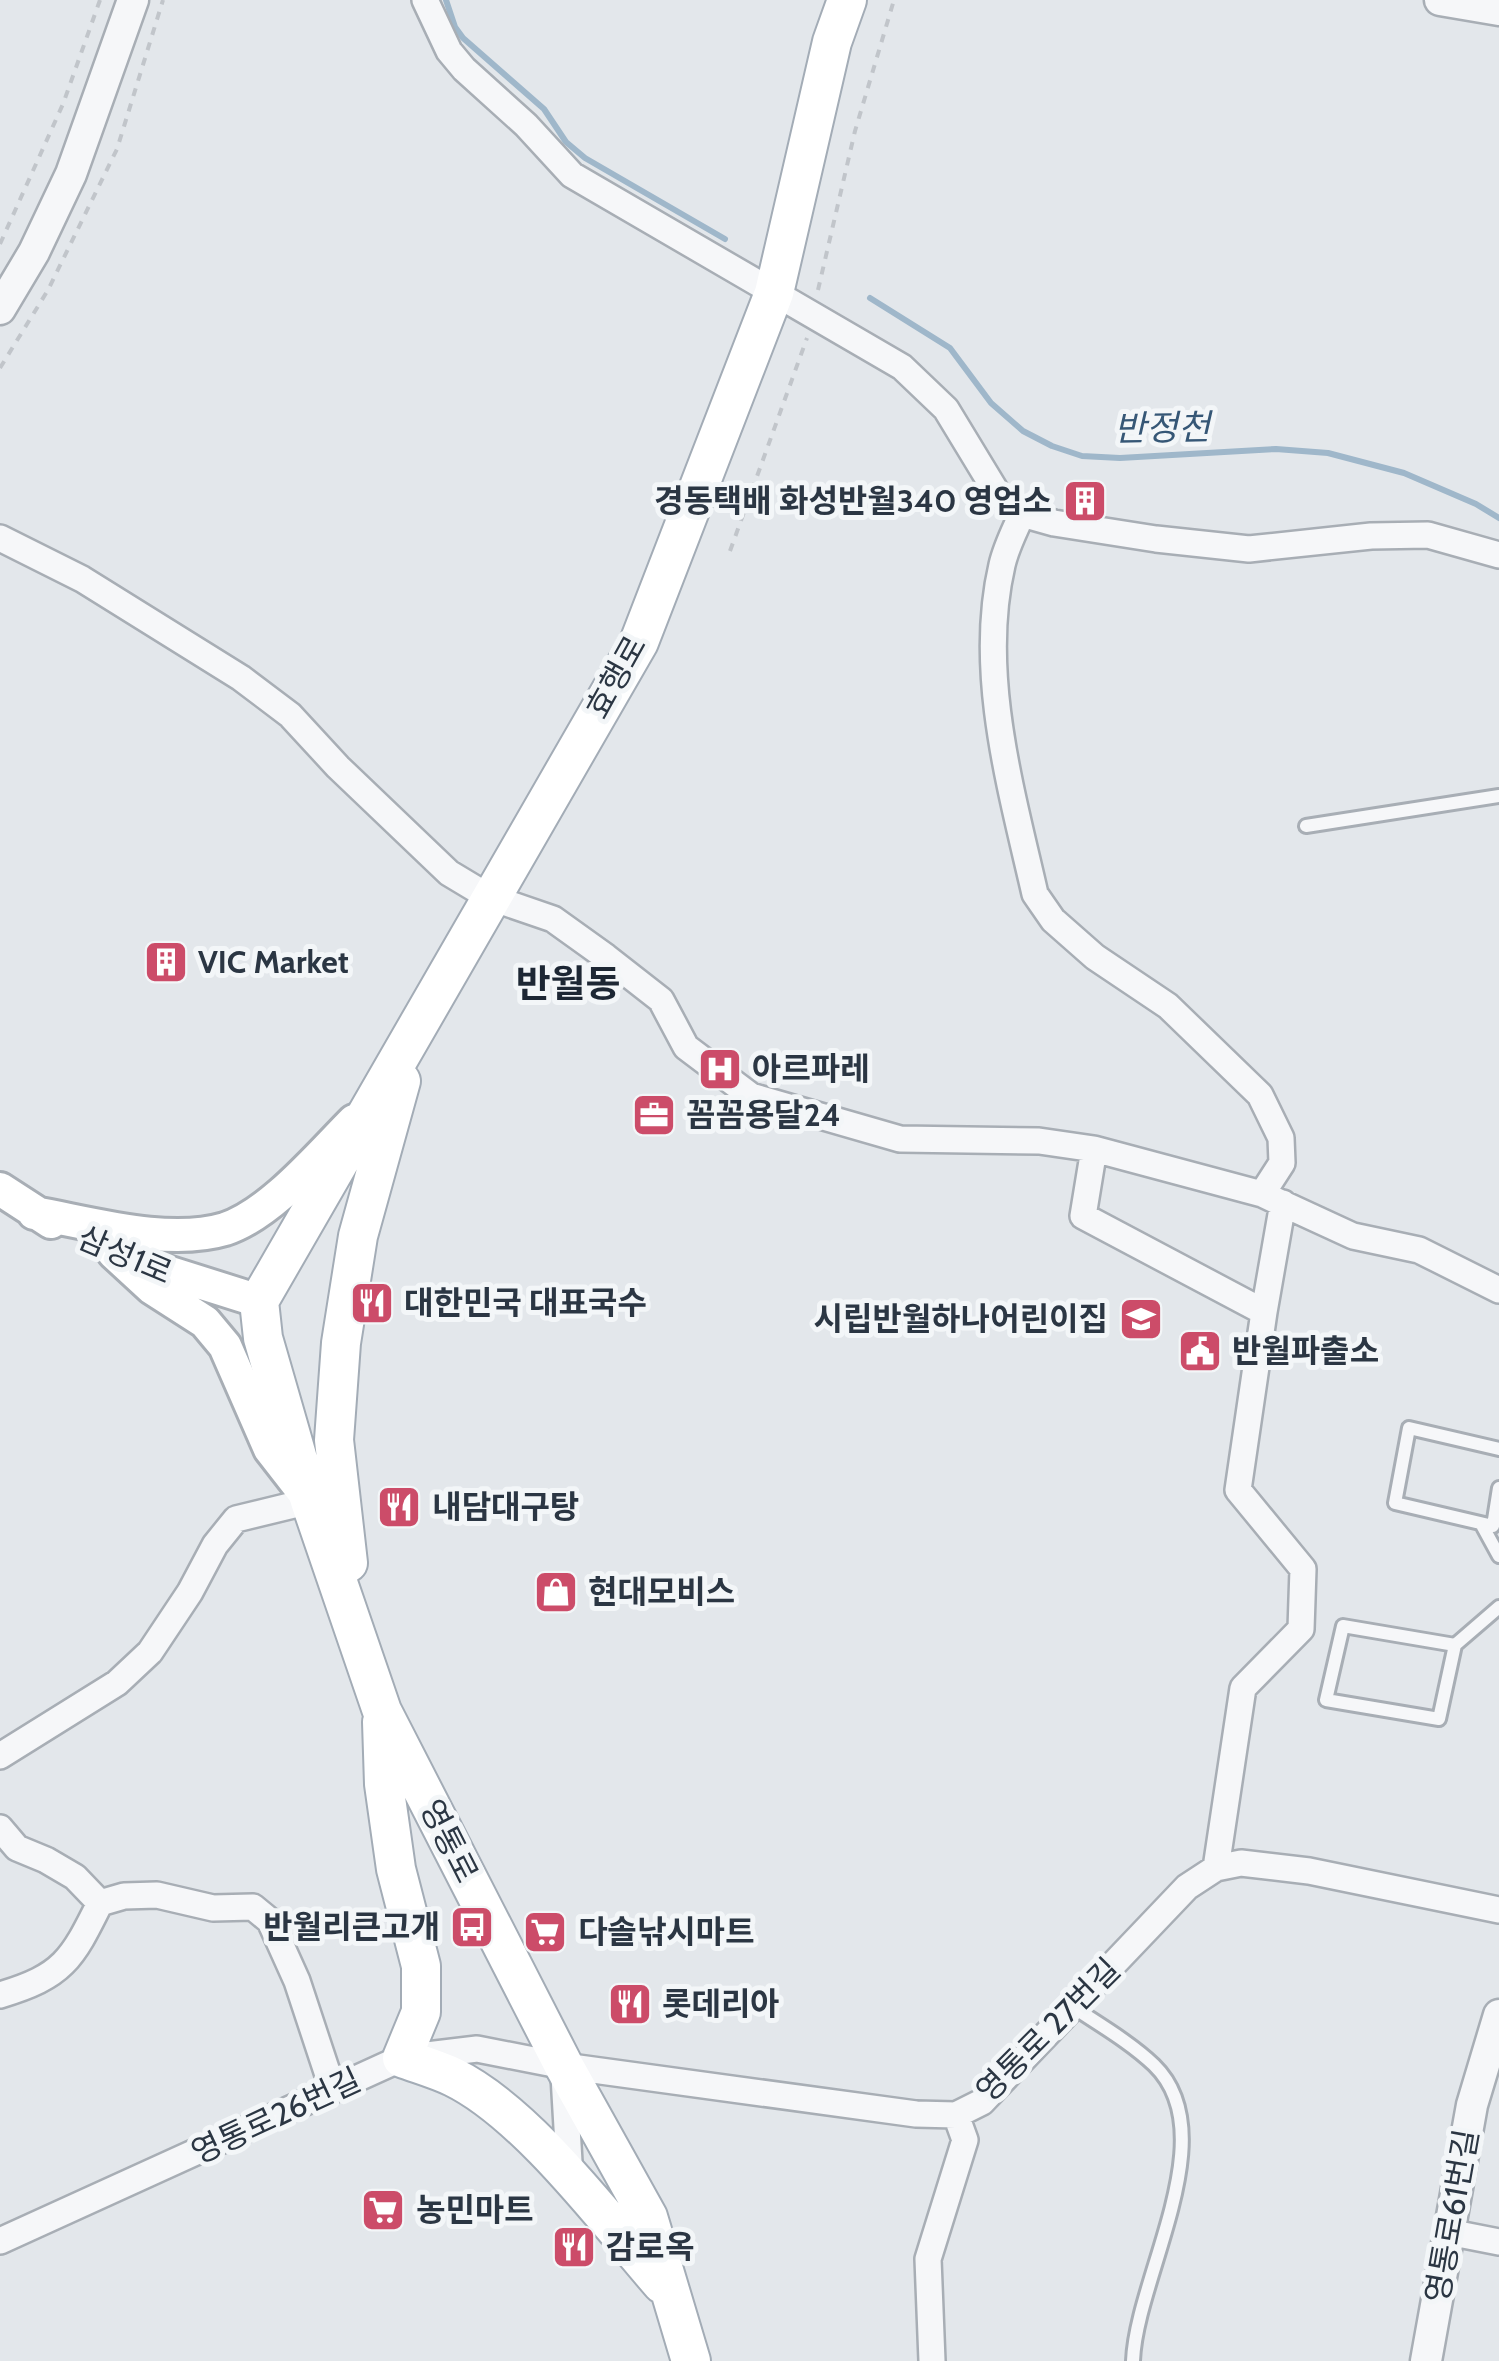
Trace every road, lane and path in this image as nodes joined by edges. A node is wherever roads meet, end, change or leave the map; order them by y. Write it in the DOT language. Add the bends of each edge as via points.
graph roads {
  1 [pos="100,0"];
  2 [pos="133,0"];
  3 [pos="425,0"];
  4 [pos="847,0"];
  5 [pos="894,0"];
  6 [pos="1440,0"];
  7 [pos="1499,10"];
  8 [pos="0,244"];
  9 [pos="774,293"];
  10 [pos="0,310"];
  11 [pos="812,316"];
  12 [pos="0,347"];
  13 [pos="10,353"];
  14 [pos="1022,514"];
  15 [pos="0,538"];
  16 [pos="730,552"];
  17 [pos="1499,555"];
  18 [pos="1499,796"];
  19 [pos="1306,826"];
  20 [pos="490,897"];
  21 [pos="416,1025"];
  22 [pos="372,1103"];
  23 [pos="1094,1148"];
  24 [pos="0,1190"];
  25 [pos="1272,1199"];
  26 [pos="34,1213"];
  27 [pos="114,1253"];
  28 [pos="1499,1290"];
  29 [pos="259,1301"];
  30 [pos="1264,1312"];
  31 [pos="1499,1450"];
  32 [pos="1499,1488"];
  33 [pos="310,1501"];
  34 [pos="1482,1525"];
  35 [pos="1499,1556"];
  36 [pos="1499,1607"];
  37 [pos="357,1645"];
  38 [pos="1454,1645"];
  39 [pos="382,1712"];
  40 [pos="0,1756"];
  41 [pos="0,1828"];
  42 [pos="1216,1868"];
  43 [pos="100,1902"];
  44 [pos="1499,1910"];
  45 [pos="0,1995"];
  46 [pos="1073,2007"];
  47 [pos="1499,2015"];
  48 [pos="402,2058"];
  49 [pos="564,2066"];
  50 [pos="332,2090"];
  51 [pos="960,2128"];
  52 [pos="570,2179"];
  53 [pos="1448,2232"];
  54 [pos="0,2242"];
  55 [pos="1499,2242"];
  56 [pos="674,2298"];
  57 [pos="691,2361"];
  58 [pos="932,2361"];
  59 [pos="1133,2361"];
  60 [pos="1426,2361"];
  1 -- 8 [label="path" via="63,104"];
  2 -- 10 [label="street" via="72,174"];
  3 -- 9 [label="street" via="456,60 572,175"];
  4 -- 9 [label="main road, 효행로"];
  5 -- 11 [label="path"];
  6 -- 7 [label="street"];
  9 -- 11 [label="street"];
  9 -- 20 [label="main road, 효행로" via="638,642"];
  11 -- 14 [label="street" via="871,347 925,387 958,424 997,493"];
  11 -- 16 [label="path"];
  12 -- 13 [label="path"];
  14 -- 17 [label="street" via="1249,549 1428,535"];
  14 -- 25 [label="street" via="1002,562 993,625 996,696 1035,894 1053,920 1168,1006 1260,1095 1280,1138 1282,1163"];
  15 -- 20 [label="street" via="82,579 241,678 290,715 436,862"];
  18 -- 19 [label="lane"];
  20 -- 21 [label="main road, 효행로"];
  20 -- 23 [label="street" via="553,919 620,968 661,1000 686,1047 751,1096 900,1139 1039,1140"];
  21 -- 22 [label="main road, 효행로"];
  21 -- 37 [label="main road" via="358,1236 341,1343 334,1440"];
  22 -- 26 [label="main road" via="275,1200 226,1228 172,1235"];
  22 -- 29 [label="main road, 효행로"];
  23 -- 25 [label="street"];
  23 -- 30 [label="street" via="1083,1216"];
  24 -- 26 [label="main road, 삼성1로"];
  25 -- 28 [label="street" via="1353,1236 1419,1250"];
  25 -- 30 [label="street"];
  26 -- 27 [label="main road, 삼성1로"];
  27 -- 29 [label="main road, 삼성1로"];
  27 -- 33 [label="main road" via="205,1322 226,1346 270,1449"];
  29 -- 33 [label="main road, 영통로" via="262,1338"];
  30 -- 42 [label="street" via="1238,1490 1304,1570 1301,1629 1243,1688"];
  31 -- 34 [label="lane" via="1409,1428 1394,1503"];
  32 -- 34 [label="lane" via="1493,1526"];
  33 -- 37 [label="main road, 영통로"];
  33 -- 40 [label="street" via="236,1519 150,1652 117,1683"];
  34 -- 35 [label="lane"];
  36 -- 38 [label="lane"];
  37 -- 39 [label="main road, 영통로"];
  38 -- 38 [label="lane" via="1440,1718 1326,1700 1343,1626"];
  39 -- 48 [label="main road" via="394,1852 422,1966 421,2012"];
  39 -- 49 [label="main road, 영통로"];
  41 -- 43 [label="street" via="17,1848 75,1878"];
  42 -- 44 [label="street" via="1241,1863 1309,1871"];
  42 -- 46 [label="street, 영통로 27번길" via="1187,1887"];
  43 -- 45 [label="street" via="75,1954 52,1975"];
  43 -- 50 [label="street" via="157,1894 213,1908 253,1907 270,1921 297,1981"];
  46 -- 51 [label="street, 영통로 27번길"];
  46 -- 59 [label="lane" via="1156,2066 1177,2098 1178,2183"];
  47 -- 53 [label="street, 영통로61번길" via="1472,2105"];
  48 -- 49 [label="street, 영통로26번길" via="477,2050"];
  48 -- 50 [label="street, 영통로26번길"];
  48 -- 52 [label="main road" via="454,2078 500,2109"];
  49 -- 51 [label="street, 영통로 27번길" via="916,2114"];
  49 -- 52 [label="street"];
  49 -- 56 [label="main road, 영통로" via="648,2217"];
  50 -- 54 [label="street, 영통로26번길"];
  51 -- 58 [label="street" via="928,2259"];
  52 -- 56 [label="main road"];
  53 -- 55 [label="street"];
  53 -- 60 [label="street, 영통로61번길"];
  56 -- 57 [label="main road, 영통로"];
}
